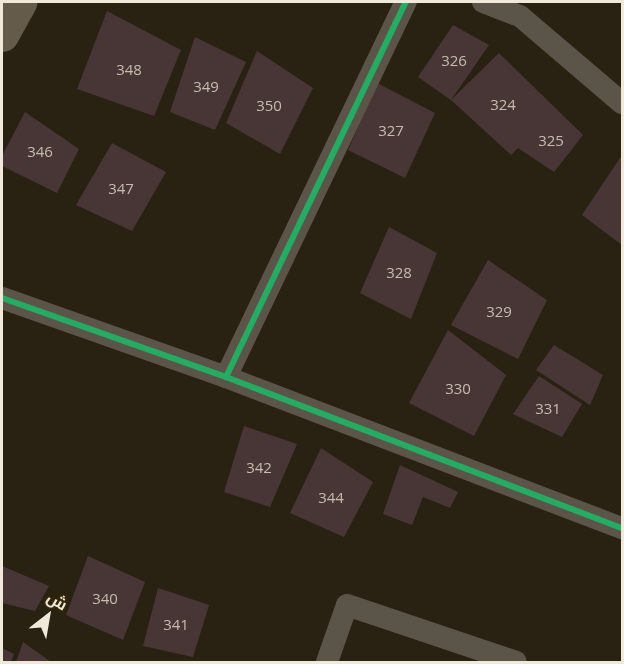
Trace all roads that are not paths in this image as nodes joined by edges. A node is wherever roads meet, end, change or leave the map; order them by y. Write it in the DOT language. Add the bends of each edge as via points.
graph roads {
  1 [pos="20,2"];
  2 [pos="406,2"];
  3 [pos="483,2"];
  4 [pos="524,9"];
  5 [pos="2,35"];
  6 [pos="622,103"];
  7 [pos="2,298"];
  8 [pos="226,377"];
  9 [pos="622,528"];
  10 [pos="327,663"];
  11 [pos="516,663"];
  1 -- 5 [label="main road"];
  2 -- 8 [label="street"];
  3 -- 4 [label="street"];
  4 -- 6 [label="street"];
  7 -- 8 [label="street"];
  8 -- 9 [label="street"];
  10 -- 11 [label="street" via="347,604"];
}
